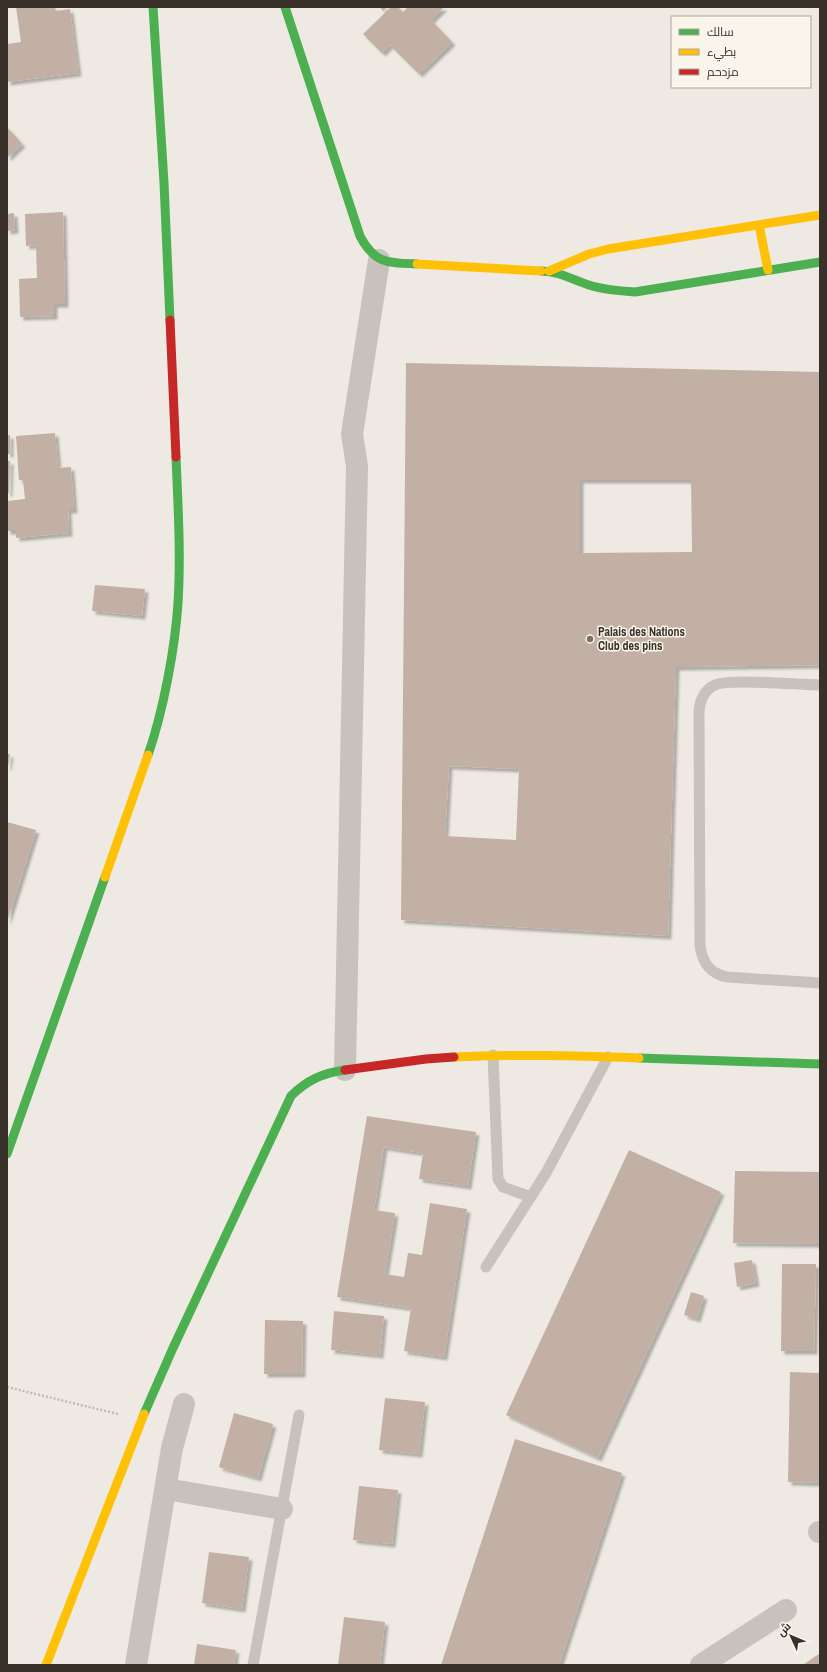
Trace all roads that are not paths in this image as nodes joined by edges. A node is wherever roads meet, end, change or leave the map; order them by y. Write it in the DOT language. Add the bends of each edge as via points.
graph roads {
  1 [pos="154,7"];
  2 [pos="285,7"];
  3 [pos="820,215"];
  4 [pos="759,225"];
  5 [pos="379,260"];
  6 [pos="820,262"];
  7 [pos="768,270"];
  8 [pos="549,271"];
  9 [pos="820,685"];
  10 [pos="820,983"];
  11 [pos="493,1055"];
  12 [pos="608,1057"];
  13 [pos="820,1064"];
  14 [pos="345,1070"];
  15 [pos="7,1154"];
  16 [pos="532,1196"];
  17 [pos="486,1267"];
  18 [pos="184,1404"];
  19 [pos="299,1415"];
  20 [pos="166,1489"];
  21 [pos="282,1509"];
  22 [pos="786,1610"];
  23 [pos="46,1665"];
  24 [pos="136,1665"];
  25 [pos="253,1665"];
  26 [pos="701,1665"];
  1 -- 15 [label="street" via="179,522 177,611 168,676 150,748"];
  2 -- 5 [label="street" via="360,236 368,251"];
  3 -- 4 [label="street"];
  4 -- 7 [label="street"];
  4 -- 8 [label="street" via="608,249"];
  5 -- 8 [label="street" via="388,263"];
  5 -- 14 [label="street" via="352,434 357,466"];
  6 -- 7 [label="street"];
  7 -- 8 [label="street" via="635,292 591,286"];
  9 -- 10 [label="lane" via="722,683 707,690 699,705 699,713 700,945 704,962 717,975 726,977"];
  11 -- 12 [label="street"];
  11 -- 14 [label="street" via="426,1059"];
  11 -- 16 [label="lane" via="498,1179 503,1186"];
  12 -- 13 [label="street"];
  12 -- 16 [label="lane"];
  14 -- 23 [label="street" via="315,1077 291,1096 142,1419"];
  16 -- 17 [label="lane"];
  18 -- 20 [label="street" via="172,1448"];
  19 -- 21 [label="lane"];
  20 -- 21 [label="street"];
  20 -- 24 [label="street"];
  21 -- 25 [label="lane"];
  22 -- 26 [label="street"];
}
